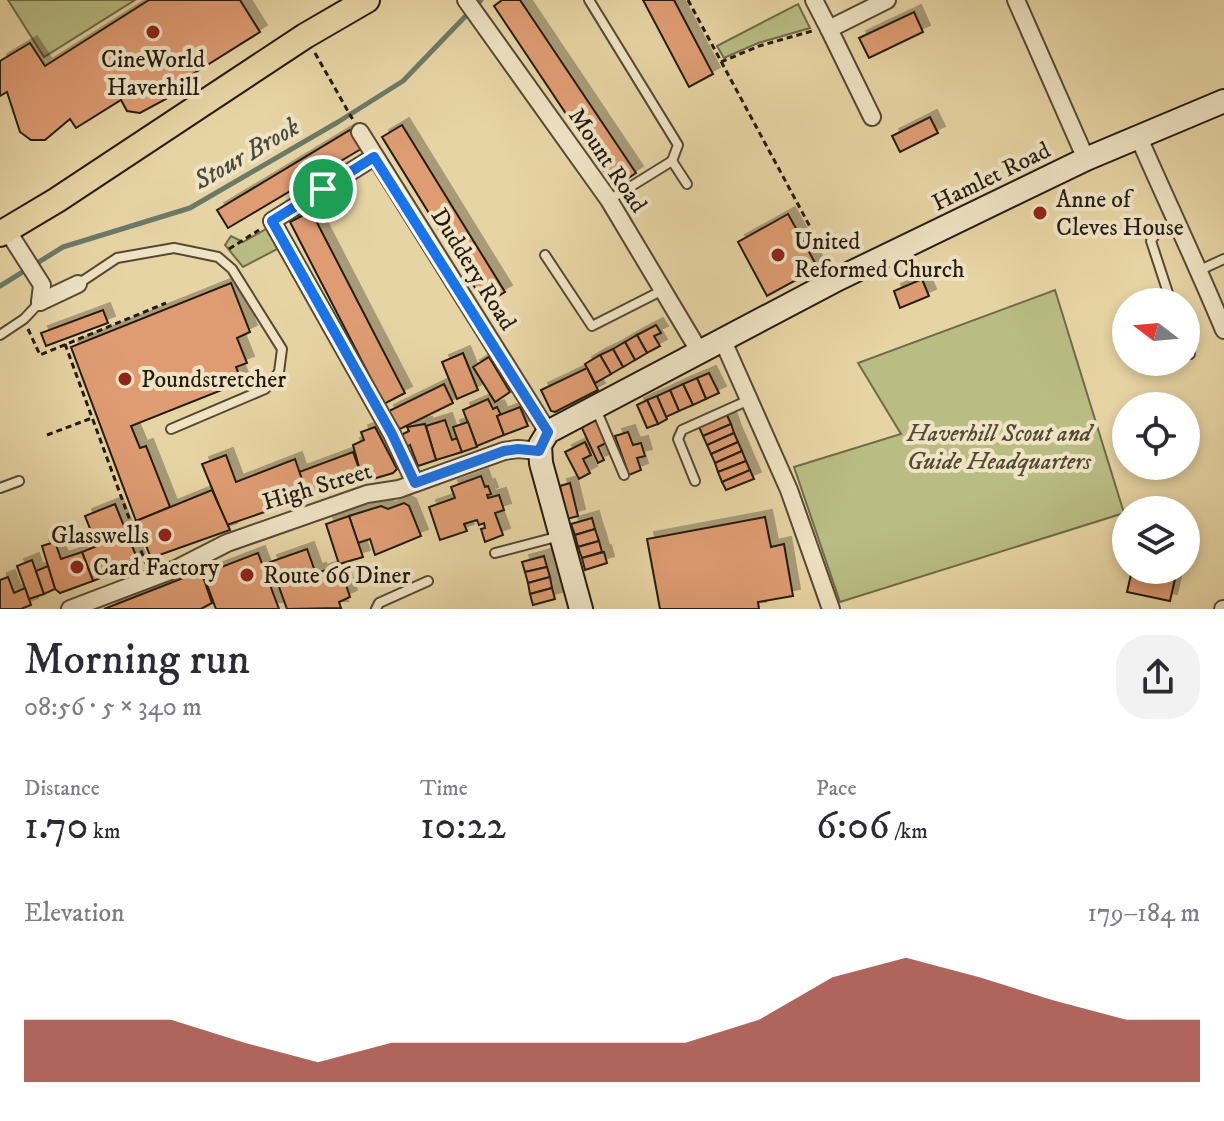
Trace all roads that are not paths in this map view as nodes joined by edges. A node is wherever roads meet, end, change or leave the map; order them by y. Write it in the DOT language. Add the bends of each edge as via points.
graph roads {
  1 [pos="367,0"];
  2 [pos="466,0"];
  3 [pos="589,0"];
  4 [pos="814,0"];
  5 [pos="887,0"];
  6 [pos="1016,0"];
  7 [pos="829,29"];
  8 [pos="1224,101"];
  9 [pos="872,117"];
  10 [pos="360,132"];
  11 [pos="1139,138"];
  12 [pos="374,157"];
  13 [pos="1086,159"];
  14 [pos="672,161"];
  15 [pos="687,184"];
  16 [pos="609,200"];
  17 [pos="1175,222"];
  18 [pos="9,237"];
  19 [pos="545,255"];
  20 [pos="1224,259"];
  21 [pos="1200,270"];
  22 [pos="78,284"];
  23 [pos="1166,288"];
  24 [pos="663,290"];
  25 [pos="41,294"];
  26 [pos="1224,330"];
  27 [pos="0,335"];
  28 [pos="723,341"];
  29 [pos="701,354"];
  30 [pos="749,400"];
  31 [pos="595,407"];
  32 [pos="171,429"];
  33 [pos="543,442"];
  34 [pos="624,475"];
  35 [pos="19,481"];
  36 [pos="695,481"];
  37 [pos="415,483"];
  38 [pos="0,488"];
  39 [pos="561,536"];
  40 [pos="495,553"];
  41 [pos="428,581"];
  42 [pos="70,609"];
  43 [pos="376,609"];
  44 [pos="581,609"];
  45 [pos="831,609"];
  1 -- 18 [label="main road" via="305,36"];
  2 -- 16 [label="street, Mount Road"];
  3 -- 14 [label="lane" via="678,145"];
  4 -- 7 [label="street"];
  5 -- 7 [label="street"];
  6 -- 13 [label="street"];
  7 -- 9 [label="street"];
  8 -- 11 [label="street, Hamlet Road"];
  10 -- 12 [label="street, Duddery Road"];
  11 -- 13 [label="street, Hamlet Road"];
  11 -- 17 [label="street"];
  12 -- 33 [label="street, Duddery Road"];
  12 -- 37 [label="street" via="272,221"];
  13 -- 28 [label="street, Hamlet Road"];
  14 -- 15 [label="lane"];
  14 -- 16 [label="lane"];
  16 -- 24 [label="street, Mount Road"];
  17 -- 21 [label="street"];
  17 -- 23 [label="lane" via="1159,229 1151,241"];
  18 -- 25 [label="street"];
  19 -- 24 [label="lane" via="592,326"];
  20 -- 21 [label="lane"];
  21 -- 26 [label="street"];
  22 -- 25 [label="street"];
  22 -- 32 [label="lane" via="117,258 174,248 218,257 232,269 282,349 279,372 265,389"];
  24 -- 29 [label="street, Mount Road"];
  25 -- 27 [label="lane" via="24,319"];
  28 -- 29 [label="street, Hamlet Road"];
  28 -- 30 [label="street"];
  29 -- 31 [label="street, High Street"];
  30 -- 36 [label="lane" via="682,430 678,439"];
  30 -- 45 [label="street" via="789,490"];
  31 -- 33 [label="street, High Street"];
  31 -- 34 [label="lane"];
  33 -- 37 [label="street, High Street"];
  33 -- 39 [label="street"];
  35 -- 38 [label="lane"];
  37 -- 42 [label="street, High Street" via="367,494 227,543"];
  39 -- 40 [label="lane"];
  39 -- 44 [label="street"];
  41 -- 43 [label="lane"];
}
